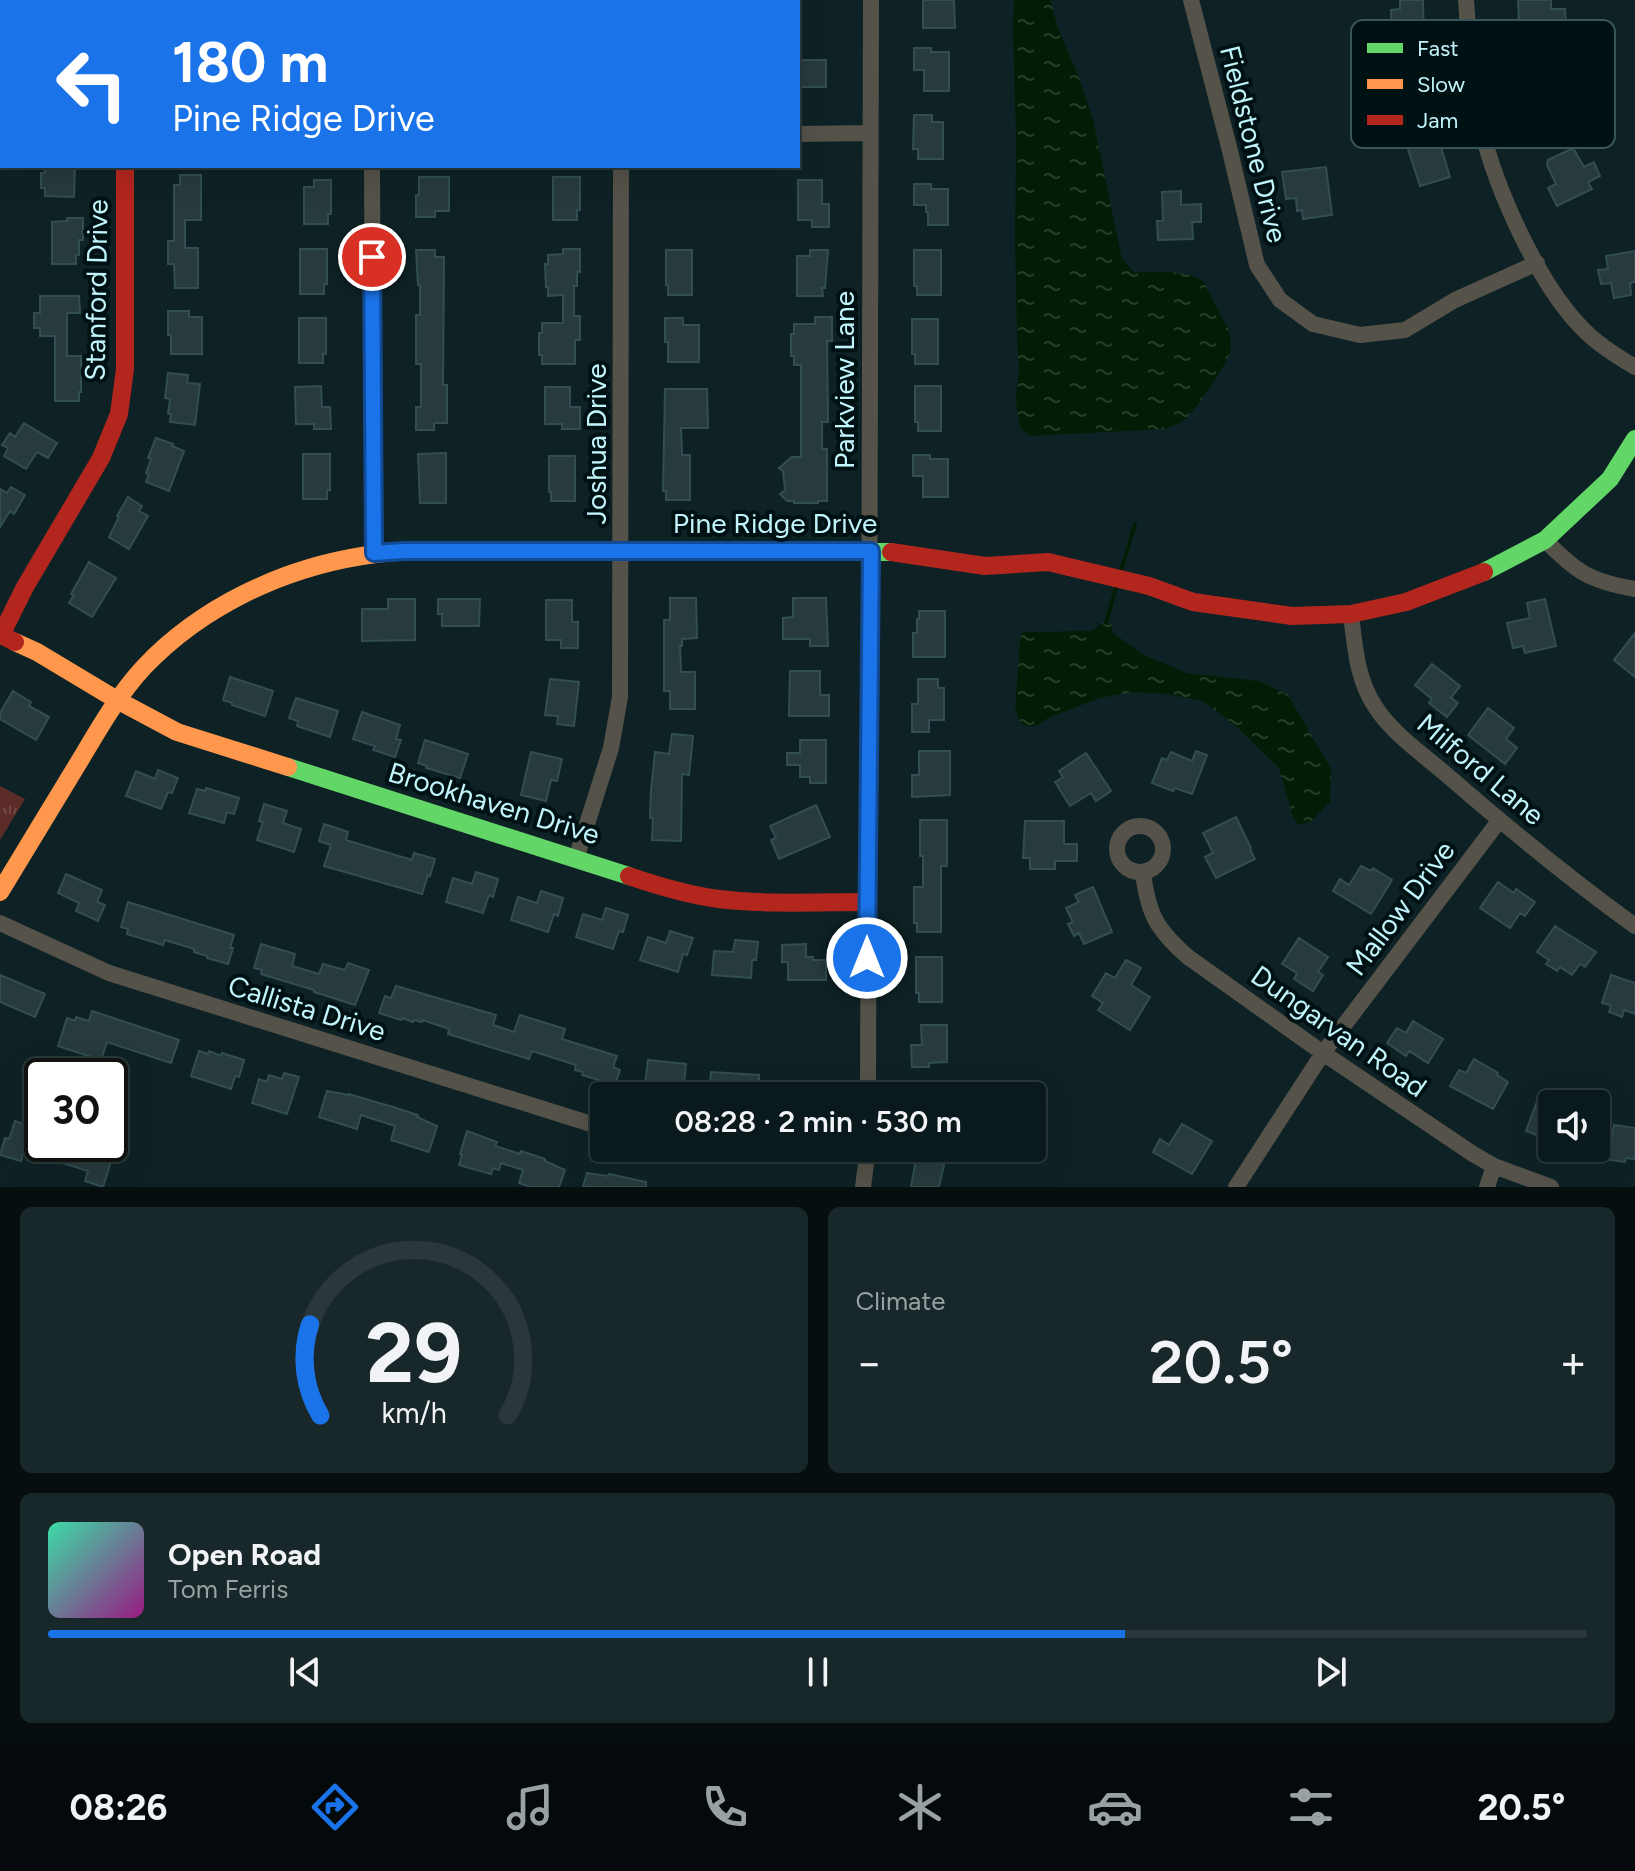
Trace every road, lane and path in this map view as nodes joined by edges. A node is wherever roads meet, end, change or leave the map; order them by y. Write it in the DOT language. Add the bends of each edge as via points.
graph roads {
  1 [pos="871,0"];
  2 [pos="1191,0"];
  3 [pos="1466,0"];
  4 [pos="1468,20"];
  5 [pos="870,133"];
  6 [pos="800,134"];
  7 [pos="1488,148"];
  8 [pos="125,168"];
  9 [pos="372,168"];
  10 [pos="621,168"];
  11 [pos="1537,263"];
  12 [pos="1635,367"];
  13 [pos="1635,439"];
  14 [pos="1545,540"];
  15 [pos="622,551"];
  16 [pos="871,551"];
  17 [pos="374,553"];
  18 [pos="1635,589"];
  19 [pos="1351,614"];
  20 [pos="117,700"];
  21 [pos="1499,821"];
  22 [pos="576,859"];
  23 [pos="1143,873"];
  24 [pos="0,892"];
  25 [pos="867,902"];
  26 [pos="0,923"];
  27 [pos="1635,926"];
  28 [pos="1323,1053"];
  29 [pos="868,1082"];
  30 [pos="590,1124"];
  31 [pos="866,1162"];
  32 [pos="1494,1166"];
  33 [pos="863,1187"];
  34 [pos="1236,1187"];
  35 [pos="1487,1187"];
  36 [pos="1551,1187"];
  1 -- 5 [label="street, Parkview Lane"];
  2 -- 11 [label="street, Fieldstone Drive" via="1257,265 1280,300 1313,324 1360,335 1405,330 1455,300"];
  3 -- 4 [label="street"];
  5 -- 6 [label="street"];
  5 -- 16 [label="street, Parkview Lane"];
  7 -- 11 [label="street"];
  8 -- 20 [label="street, Stanford Drive" via="125,369 119,414 101,458 1,635"];
  9 -- 17 [label="street"];
  10 -- 15 [label="street, Joshua Drive"];
  11 -- 12 [label="street" via="1586,332"];
  13 -- 14 [label="street, Pine Ridge Drive" via="1610,479"];
  14 -- 18 [label="street" via="1569,565 1592,578"];
  14 -- 19 [label="street, Pine Ridge Drive" via="1488,571 1406,602"];
  15 -- 16 [label="street, Pine Ridge Drive"];
  15 -- 17 [label="street, Pine Ridge Drive"];
  15 -- 22 [label="street, Joshua Drive" via="619,712"];
  16 -- 19 [label="street, Pine Ridge Drive" via="985,566 1048,562 1193,602 1292,616"];
  16 -- 25 [label="street, Parkview Lane"];
  17 -- 20 [label="street, Pine Ridge Drive" via="283,576 227,602 169,644"];
  19 -- 21 [label="street, Milford Lane" via="1356,663 1377,709"];
  20 -- 22 [label="street, Brookhaven Drive" via="177,732"];
  20 -- 24 [label="street, Pine Ridge Drive"];
  21 -- 27 [label="street, Milford Lane"];
  21 -- 28 [label="street, Mallow Drive"];
  22 -- 25 [label="street, Brookhaven Drive" via="654,885 717,898"];
  23 -- 28 [label="street, Dungarvan Road" via="1152,914 1173,944"];
  25 -- 29 [label="street, Parkview Lane"];
  26 -- 30 [label="street, Callista Drive" via="109,973"];
  28 -- 32 [label="street, Dungarvan Road"];
  28 -- 34 [label="street, Mallow Drive"];
  31 -- 33 [label="street"];
  32 -- 35 [label="street"];
  32 -- 36 [label="street, Dungarvan Road"];
}
